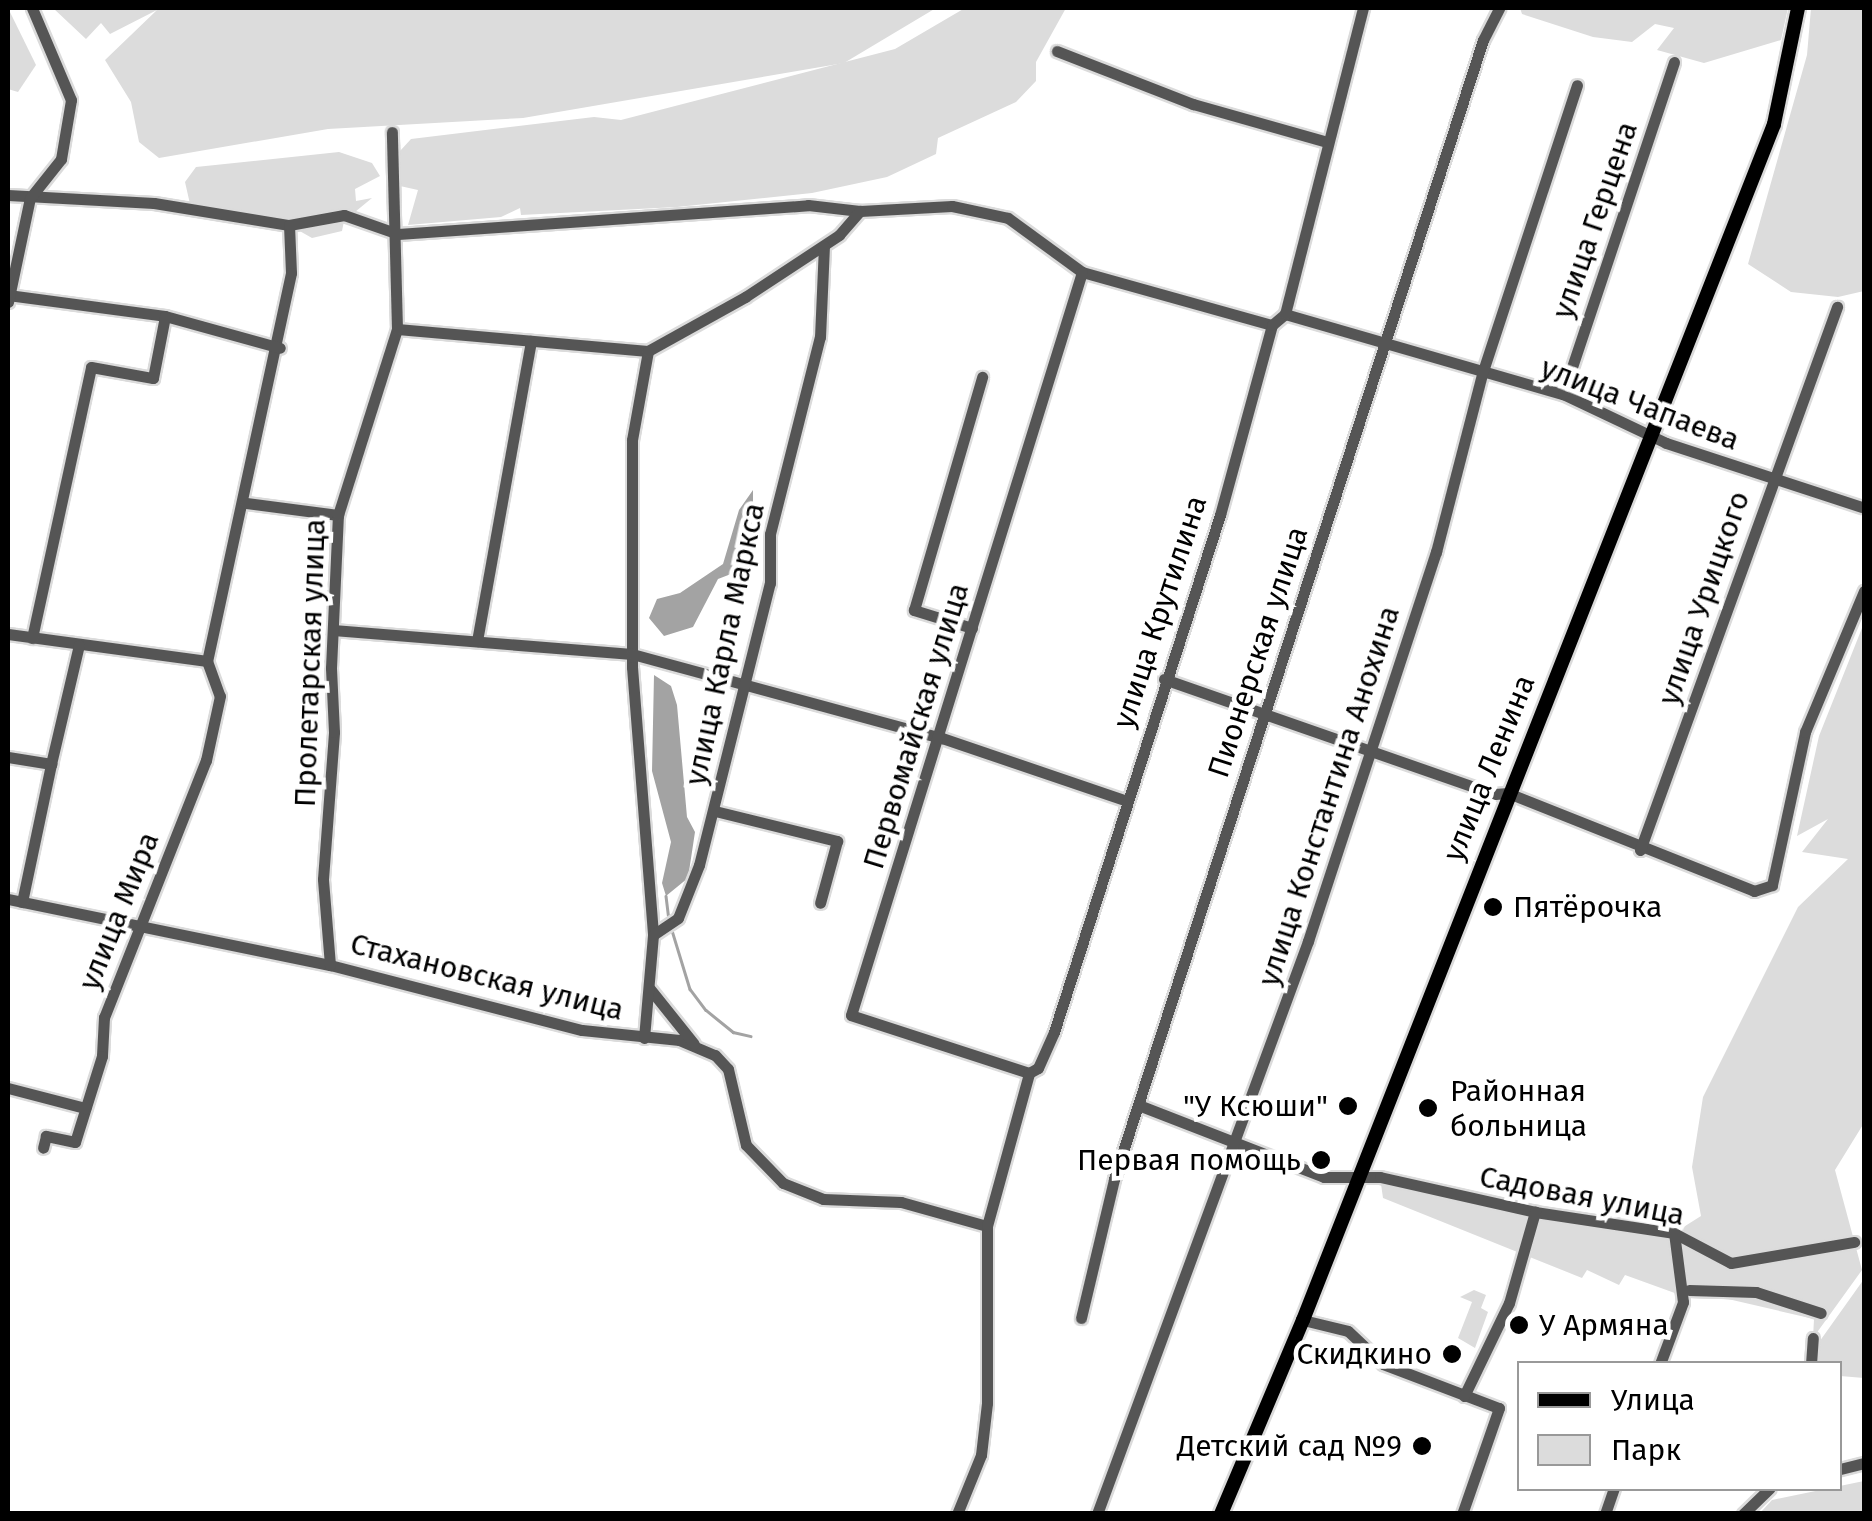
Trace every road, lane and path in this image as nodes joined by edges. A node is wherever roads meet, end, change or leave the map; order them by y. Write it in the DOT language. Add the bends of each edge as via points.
graph roads {
  1 [pos="32,8"];
  2 [pos="1364,8"];
  3 [pos="1499,8"];
  4 [pos="1798,8"];
  5 [pos="1058,51"];
  6 [pos="1674,62"];
  7 [pos="1578,84"];
  8 [pos="392,132"];
  9 [pos="1327,142"];
  10 [pos="8,195"];
  11 [pos="30,198"];
  12 [pos="860,212"];
  13 [pos="289,225"];
  14 [pos="398,234"];
  15 [pos="824,246"];
  16 [pos="1082,272"];
  17 [pos="8,297"];
  18 [pos="1837,307"];
  19 [pos="1285,314"];
  20 [pos="165,316"];
  21 [pos="1272,325"];
  22 [pos="396,329"];
  23 [pos="531,341"];
  24 [pos="1386,343"];
  25 [pos="280,348"];
  26 [pos="648,351"];
  27 [pos="1482,374"];
  28 [pos="982,377"];
  29 [pos="1563,394"];
  30 [pos="1649,434"];
  31 [pos="1772,479"];
  32 [pos="246,503"];
  33 [pos="1864,508"];
  34 [pos="338,515"];
  35 [pos="1864,591"];
  36 [pos="972,628"];
  37 [pos="333,630"];
  38 [pos="8,634"];
  39 [pos="32,638"];
  40 [pos="477,641"];
  41 [pos="79,645"];
  42 [pos="632,654"];
  43 [pos="207,661"];
  44 [pos="1164,679"];
  45 [pos="745,685"];
  46 [pos="1264,714"];
  47 [pos="942,738"];
  48 [pos="1371,751"];
  49 [pos="8,757"];
  50 [pos="49,764"];
  51 [pos="1508,793"];
  52 [pos="1124,800"];
  53 [pos="715,810"];
  54 [pos="1640,850"];
  55 [pos="8,899"];
  56 [pos="22,902"];
  57 [pos="820,903"];
  58 [pos="138,926"];
  59 [pos="653,935"];
  60 [pos="330,964"];
  61 [pos="648,984"];
  62 [pos="644,1038"];
  63 [pos="697,1048"];
  64 [pos="1029,1073"];
  65 [pos="8,1088"];
  66 [pos="1141,1106"];
  67 [pos="85,1108"];
  68 [pos="1238,1138"];
  69 [pos="43,1148"];
  70 [pos="1357,1176"];
  71 [pos="1535,1212"];
  72 [pos="988,1226"];
  73 [pos="1674,1232"];
  74 [pos="1854,1242"];
  75 [pos="1689,1290"];
  76 [pos="1821,1313"];
  77 [pos="1081,1318"];
  78 [pos="1303,1320"];
  79 [pos="1813,1338"];
  80 [pos="1661,1361"];
  81 [pos="1811,1361"];
  82 [pos="1464,1396"];
  83 [pos="1766,1491"];
  84 [pos="956,1514"];
  85 [pos="1097,1514"];
  86 [pos="1221,1514"];
  87 [pos="1462,1514"];
  88 [pos="1743,1514"];
  1 -- 11 [label="street" via="71,100 61,158"];
  2 -- 9 [label="street"];
  3 -- 24 [label="street, Пионерская улица"];
  4 -- 30 [label="main road, улица Ленина" via="1774,124"];
  5 -- 9 [label="street" via="1193,104"];
  6 -- 29 [label="street, улица Герцена"];
  7 -- 27 [label="street, улица Константина Анохина"];
  8 -- 14 [label="street, Пролетарская улица"];
  9 -- 19 [label="street"];
  10 -- 11 [label="street"];
  11 -- 13 [label="street" via="154,203"];
  11 -- 17 [label="street"];
  12 -- 14 [label="street" via="808,205"];
  12 -- 15 [label="street"];
  12 -- 16 [label="street" via="952,206 1008,218"];
  13 -- 14 [label="street" via="344,215"];
  13 -- 25 [label="street, улица Мира"];
  14 -- 22 [label="street, Пролетарская улица"];
  15 -- 26 [label="street"];
  15 -- 45 [label="street, улица Карла Маркса" via="820,338 770,534 770,583"];
  16 -- 21 [label="street"];
  16 -- 36 [label="street, Первомайская улица"];
  17 -- 20 [label="street"];
  18 -- 31 [label="street, улица Урицкого"];
  19 -- 21 [label="street"];
  19 -- 24 [label="street, улица Чапаева"];
  20 -- 25 [label="street"];
  20 -- 39 [label="street" via="153,378 91,367"];
  21 -- 44 [label="street, улица Крутилина" via="1220,515"];
  22 -- 23 [label="street"];
  22 -- 34 [label="street, Пролетарская улица"];
  23 -- 26 [label="street"];
  23 -- 40 [label="street"];
  24 -- 27 [label="street, улица Чапаева"];
  24 -- 46 [label="street, Пионерская улица"];
  25 -- 32 [label="street, улица Мира"];
  26 -- 42 [label="street" via="632,440"];
  27 -- 29 [label="street, улица Чапаева"];
  27 -- 48 [label="street, улица Константина Анохина" via="1436,552"];
  28 -- 36 [label="street" via="914,610"];
  29 -- 30 [label="street, улица Чапаева"];
  30 -- 31 [label="street, улица Чапаева"];
  30 -- 51 [label="main road, улица Ленина"];
  31 -- 33 [label="street, улица Чапаева"];
  31 -- 54 [label="street, улица Урицкого"];
  32 -- 34 [label="street"];
  32 -- 43 [label="street, улица Мира"];
  34 -- 37 [label="street, Пролетарская улица"];
  35 -- 54 [label="street" via="1806,732 1772,885 1754,892"];
  36 -- 47 [label="street, Первомайская улица"];
  37 -- 40 [label="street"];
  37 -- 60 [label="street, Пролетарская улица" via="334,732 323,879"];
  38 -- 39 [label="street"];
  39 -- 41 [label="street"];
  40 -- 42 [label="street"];
  41 -- 43 [label="street"];
  41 -- 50 [label="street"];
  42 -- 45 [label="street"];
  42 -- 59 [label="street"];
  43 -- 58 [label="street, улица Мира" via="220,696 206,760"];
  44 -- 46 [label="street"];
  44 -- 52 [label="street, улица Крутилина"];
  45 -- 47 [label="street"];
  45 -- 53 [label="street, улица Карла Маркса"];
  46 -- 48 [label="street"];
  46 -- 66 [label="street, Пионерская улица"];
  47 -- 52 [label="street"];
  47 -- 64 [label="street, Первомайская улица" via="851,1015"];
  48 -- 51 [label="street"];
  48 -- 68 [label="street, улица Константина Анохина"];
  49 -- 50 [label="street"];
  50 -- 56 [label="street"];
  51 -- 54 [label="street"];
  51 -- 70 [label="main road, улица Ленина"];
  52 -- 64 [label="street, улица Крутилина" via="1054,1032 1038,1068"];
  53 -- 57 [label="street" via="837,842"];
  53 -- 59 [label="street, улица Карла Маркса" via="678,918"];
  55 -- 56 [label="street, Стахановская улица"];
  56 -- 58 [label="street, Стахановская улица"];
  58 -- 60 [label="street, Стахановская улица"];
  58 -- 67 [label="street, улица Мира" via="104,1016 102,1056"];
  59 -- 61 [label="street"];
  60 -- 62 [label="street, Стахановская улица" via="582,1030"];
  61 -- 62 [label="street"];
  61 -- 63 [label="street"];
  62 -- 63 [label="street, Стахановская улица"];
  63 -- 72 [label="street" via="728,1069 746,1145 784,1183 823,1199 901,1202"];
  64 -- 72 [label="street, улица Крутилина"];
  65 -- 67 [label="street"];
  66 -- 68 [label="street, Садовая улица"];
  66 -- 77 [label="street, Пионерская улица" via="1114,1179"];
  67 -- 69 [label="street, улица Мира" via="75,1142 46,1136"];
  68 -- 70 [label="street, Садовая улица" via="1324,1176"];
  68 -- 85 [label="street, улица Константина Анохина"];
  70 -- 71 [label="street, Садовая улица"];
  70 -- 78 [label="main road, улица Ленина"];
  71 -- 73 [label="street, Садовая улица"];
  71 -- 82 [label="street" via="1509,1303"];
  72 -- 84 [label="street, улица Крутилина" via="981,1455"];
  73 -- 74 [label="street, Садовая улица" via="1731,1263"];
  73 -- 80 [label="street" via="1683,1302"];
  75 -- 76 [label="street" via="1756,1292"];
  78 -- 82 [label="street" via="1348,1331 1383,1364"];
  78 -- 86 [label="main road, улица Ленина"];
  79 -- 81 [label="street"];
  82 -- 87 [label="street" via="1498,1408"];
  83 -- 88 [label="street"];
}
